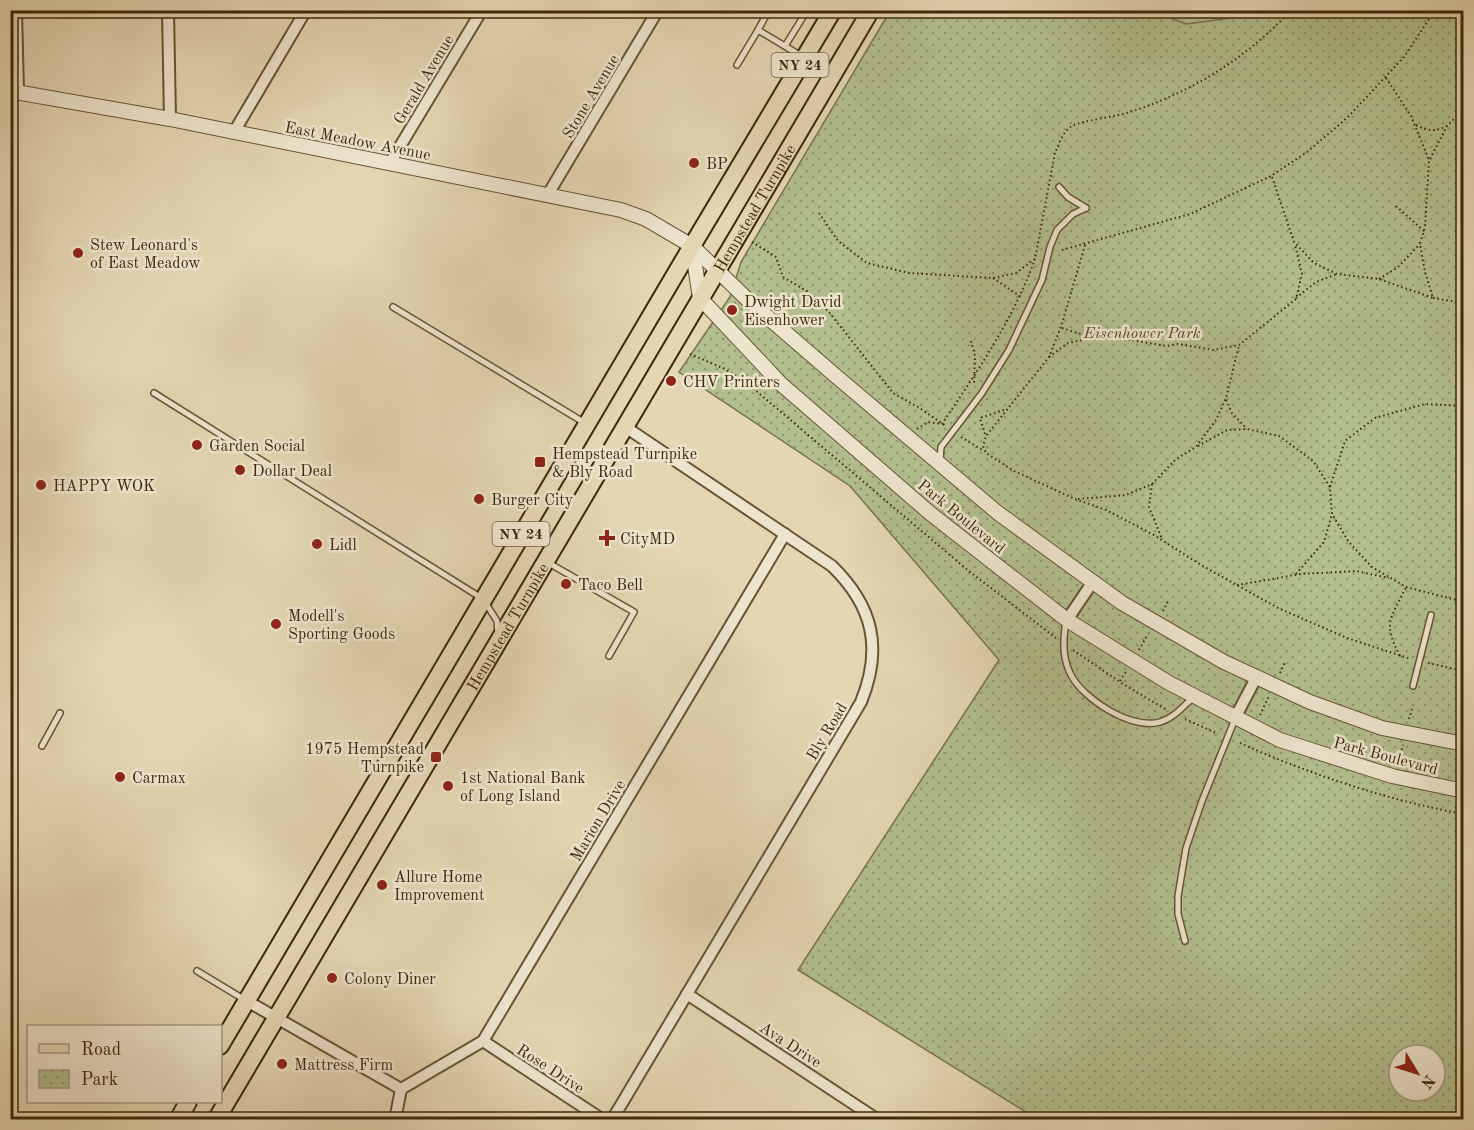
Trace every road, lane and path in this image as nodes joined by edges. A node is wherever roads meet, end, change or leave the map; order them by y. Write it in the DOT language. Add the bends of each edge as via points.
graph roads {
  1 [pos="16,10"];
  2 [pos="168,10"];
  3 [pos="306,10"];
  4 [pos="482,10"];
  5 [pos="658,10"];
  6 [pos="769,10"];
  7 [pos="833,10"];
  8 [pos="871,10"];
  9 [pos="1291,10"];
  10 [pos="1435,10"];
  11 [pos="803,17"];
  12 [pos="758,30"];
  13 [pos="785,46"];
  14 [pos="805,57"];
  15 [pos="737,65"];
  16 [pos="1386,78"];
  17 [pos="14,91"];
  18 [pos="1464,109"];
  19 [pos="170,119"];
  20 [pos="1415,124"];
  21 [pos="1447,126"];
  22 [pos="234,132"];
  23 [pos="1429,161"];
  24 [pos="390,163"];
  25 [pos="1271,176"];
  26 [pos="1059,187"];
  27 [pos="548,196"];
  28 [pos="1396,206"];
  29 [pos="819,213"];
  30 [pos="1424,231"];
  31 [pos="750,241"];
  32 [pos="1294,242"];
  33 [pos="1085,244"];
  34 [pos="1420,244"];
  35 [pos="692,246"];
  36 [pos="1062,250"];
  37 [pos="1035,259"];
  38 [pos="716,270"];
  39 [pos="1337,274"];
  40 [pos="993,278"];
  41 [pos="1379,279"];
  42 [pos="1020,296"];
  43 [pos="700,298"];
  44 [pos="1296,298"];
  45 [pos="1433,298"];
  46 [pos="1464,303"];
  47 [pos="393,307"];
  48 [pos="1029,307"];
  49 [pos="1061,327"];
  50 [pos="1093,338"];
  51 [pos="970,341"];
  52 [pos="1239,345"];
  53 [pos="690,354"];
  54 [pos="1049,357"];
  55 [pos="975,374"];
  56 [pos="154,393"];
  57 [pos="974,393"];
  58 [pos="1226,398"];
  59 [pos="1464,406"];
  60 [pos="1007,409"];
  61 [pos="586,424"];
  62 [pos="942,424"];
  63 [pos="624,426"];
  64 [pos="1247,429"];
  65 [pos="915,430"];
  66 [pos="953,432"];
  67 [pos="986,435"];
  68 [pos="1196,447"];
  69 [pos="985,451"];
  70 [pos="939,465"];
  71 [pos="1152,484"];
  72 [pos="1330,487"];
  73 [pos="1074,499"];
  74 [pos="1332,514"];
  75 [pos="785,534"];
  76 [pos="1163,541"];
  77 [pos="545,561"];
  78 [pos="1295,575"];
  79 [pos="1391,578"];
  80 [pos="1092,583"];
  81 [pos="1237,585"];
  82 [pos="1406,586"];
  83 [pos="483,598"];
  84 [pos="1168,601"];
  85 [pos="1464,602"];
  86 [pos="1161,614"];
  87 [pos="1431,615"];
  88 [pos="1066,620"];
  89 [pos="1151,629"];
  90 [pos="499,638"];
  91 [pos="1063,643"];
  92 [pos="1137,653"];
  93 [pos="609,656"];
  94 [pos="1400,656"];
  95 [pos="1419,661"];
  96 [pos="1285,662"];
  97 [pos="1129,666"];
  98 [pos="1464,671"];
  99 [pos="1278,677"];
  100 [pos="1256,678"];
  101 [pos="1120,681"];
  102 [pos="1413,686"];
  103 [pos="1270,693"];
  104 [pos="1195,696"];
  105 [pos="1412,709"];
  106 [pos="60,713"];
  107 [pos="1174,714"];
  108 [pos="1259,717"];
  109 [pos="1235,718"];
  110 [pos="1408,725"];
  111 [pos="1224,736"];
  112 [pos="1405,739"];
  113 [pos="1240,743"];
  114 [pos="1464,744"];
  115 [pos="42,746"];
  116 [pos="1397,769"];
  117 [pos="1464,791"];
  118 [pos="1464,814"];
  119 [pos="1185,941"];
  120 [pos="197,972"];
  121 [pos="687,994"];
  122 [pos="247,1001"];
  123 [pos="275,1018"];
  124 [pos="483,1041"];
  125 [pos="222,1043"];
  126 [pos="401,1089"];
  127 [pos="187,1103"];
  128 [pos="178,1119"];
  129 [pos="216,1119"];
  130 [pos="395,1119"];
  131 [pos="603,1119"];
  132 [pos="612,1119"];
  133 [pos="878,1119"];
  1 -- 17 [label="street"];
  2 -- 19 [label="street"];
  3 -- 22 [label="street"];
  4 -- 24 [label="street, Gerald Avenue"];
  5 -- 27 [label="street, Stone Avenue"];
  6 -- 12 [label="lane"];
  7 -- 14 [label="main road, Hempstead Turnpike / NY 24"];
  8 -- 38 [label="main road, Hempstead Turnpike / NY 24"];
  9 -- 37 [label="path" via="1239,58 1179,93 1129,112 1071,126 1055,153"];
  10 -- 16 [label="path"];
  11 -- 13 [label="lane"];
  12 -- 13 [label="lane"];
  12 -- 15 [label="lane"];
  13 -- 14 [label="lane"];
  14 -- 35 [label="main road, Hempstead Turnpike / NY 24"];
  16 -- 20 [label="path"];
  16 -- 25 [label="path" via="1347,118"];
  17 -- 19 [label="street, East Meadow Avenue"];
  18 -- 21 [label="path"];
  19 -- 22 [label="street, East Meadow Avenue"];
  20 -- 21 [label="path" via="1429,131"];
  20 -- 23 [label="path"];
  21 -- 23 [label="path"];
  22 -- 24 [label="street, East Meadow Avenue"];
  23 -- 30 [label="path"];
  24 -- 27 [label="street, East Meadow Avenue"];
  25 -- 32 [label="path"];
  25 -- 33 [label="path" via="1190,214"];
  26 -- 48 [label="lane" via="1086,208 1073,214 1057,230"];
  27 -- 35 [label="street, East Meadow Avenue" via="637,215"];
  28 -- 30 [label="path"];
  29 -- 40 [label="path" via="838,241 867,262 909,273"];
  30 -- 34 [label="path"];
  31 -- 62 [label="path" via="776,256 783,277 808,292 829,312 893,393"];
  32 -- 39 [label="path" via="1314,263"];
  32 -- 44 [label="path" via="1302,274"];
  33 -- 36 [label="path"];
  33 -- 49 [label="path"];
  34 -- 41 [label="path" via="1398,267"];
  34 -- 45 [label="path"];
  35 -- 38 [label="street, East Meadow Avenue"];
  35 -- 43 [label="street"];
  35 -- 61 [label="main road, Hempstead Turnpike / NY 24"];
  37 -- 40 [label="path" via="1016,273"];
  37 -- 42 [label="path"];
  38 -- 43 [label="main road, Hempstead Turnpike / NY 24"];
  38 -- 70 [label="street, Park Boulevard"];
  39 -- 41 [label="path"];
  39 -- 44 [label="path" via="1316,282"];
  40 -- 42 [label="path"];
  41 -- 45 [label="path"];
  42 -- 48 [label="path"];
  42 -- 55 [label="path"];
  43 -- 63 [label="main road, Hempstead Turnpike / NY 24"];
  43 -- 88 [label="street, Park Boulevard" via="781,384 839,436"];
  44 -- 52 [label="path"];
  45 -- 46 [label="path"];
  47 -- 61 [label="lane"];
  48 -- 66 [label="lane" via="1009,350"];
  49 -- 50 [label="path"];
  49 -- 54 [label="path"];
  50 -- 52 [label="path" via="1213,350"];
  50 -- 54 [label="path" via="1068,344"];
  51 -- 55 [label="path"];
  52 -- 58 [label="path"];
  53 -- 91 [label="path" via="748,384 970,572"];
  54 -- 60 [label="path"];
  55 -- 57 [label="path"];
  55 -- 62 [label="path"];
  56 -- 83 [label="lane"];
  58 -- 64 [label="path" via="1232,413"];
  58 -- 68 [label="path"];
  59 -- 72 [label="path" via="1425,404 1375,418 1345,441"];
  60 -- 67 [label="path"];
  60 -- 67 [label="path" via="980,417"];
  61 -- 83 [label="main road, Hempstead Turnpike / NY 24"];
  62 -- 65 [label="path" via="928,422"];
  62 -- 66 [label="path"];
  63 -- 75 [label="street, Bly Road"];
  63 -- 77 [label="main road, Hempstead Turnpike / NY 24"];
  64 -- 68 [label="path" via="1227,430"];
  64 -- 72 [label="path" via="1279,436 1313,461"];
  66 -- 69 [label="path"];
  66 -- 70 [label="lane" via="941,447"];
  67 -- 69 [label="path"];
  68 -- 71 [label="path" via="1176,459"];
  69 -- 73 [label="path" via="1014,471"];
  70 -- 80 [label="street, Park Boulevard"];
  71 -- 73 [label="path" via="1125,495"];
  71 -- 76 [label="path" via="1149,507"];
  72 -- 74 [label="path"];
  73 -- 76 [label="path" via="1106,510"];
  74 -- 78 [label="path" via="1324,542"];
  74 -- 79 [label="path" via="1348,541 1372,567"];
  75 -- 121 [label="street, Bly Road" via="832,566 859,597 870,624 873,647 869,683"];
  75 -- 124 [label="street, Marion Drive"];
  76 -- 81 [label="path"];
  77 -- 90 [label="main road, Hempstead Turnpike / NY 24"];
  77 -- 93 [label="lane" via="634,612"];
  78 -- 79 [label="path" via="1356,571"];
  78 -- 81 [label="path"];
  79 -- 82 [label="path"];
  80 -- 88 [label="street"];
  80 -- 100 [label="street, Park Boulevard"];
  81 -- 94 [label="path" via="1278,608"];
  82 -- 85 [label="path"];
  82 -- 94 [label="path" via="1389,623 1390,637"];
  83 -- 90 [label="lane" via="497,621"];
  83 -- 122 [label="main road, Hempstead Turnpike / NY 24"];
  84 -- 86 [label="path"];
  87 -- 95 [label="lane"];
  88 -- 91 [label="lane"];
  88 -- 104 [label="street, Park Boulevard"];
  89 -- 92 [label="path"];
  90 -- 123 [label="main road, Hempstead Turnpike / NY 24"];
  91 -- 101 [label="path"];
  91 -- 107 [label="lane" via="1070,675 1094,701 1128,720 1147,724 1162,722"];
  94 -- 95 [label="path"];
  95 -- 98 [label="path"];
  95 -- 102 [label="lane"];
  96 -- 99 [label="path"];
  97 -- 101 [label="path"];
  100 -- 109 [label="street"];
  100 -- 114 [label="street, Park Boulevard" via="1382,728"];
  101 -- 107 [label="path"];
  103 -- 108 [label="path"];
  104 -- 107 [label="lane"];
  104 -- 109 [label="street, Park Boulevard"];
  105 -- 110 [label="path"];
  106 -- 115 [label="lane"];
  107 -- 111 [label="path"];
  109 -- 117 [label="street, Park Boulevard" via="1317,753 1395,777"];
  109 -- 119 [label="lane" via="1186,848 1178,897"];
  112 -- 116 [label="path"];
  113 -- 118 [label="path" via="1278,760 1421,807"];
  120 -- 122 [label="lane"];
  121 -- 132 [label="street, Bly Road"];
  121 -- 133 [label="street, Ava Drive"];
  122 -- 123 [label="street"];
  122 -- 125 [label="main road, Hempstead Turnpike / NY 24"];
  123 -- 126 [label="street"];
  123 -- 129 [label="main road, Hempstead Turnpike / NY 24"];
  124 -- 126 [label="street, Marion Drive"];
  124 -- 131 [label="street, Rose Drive"];
  126 -- 130 [label="street"];
  127 -- 128 [label="main road"];
}
